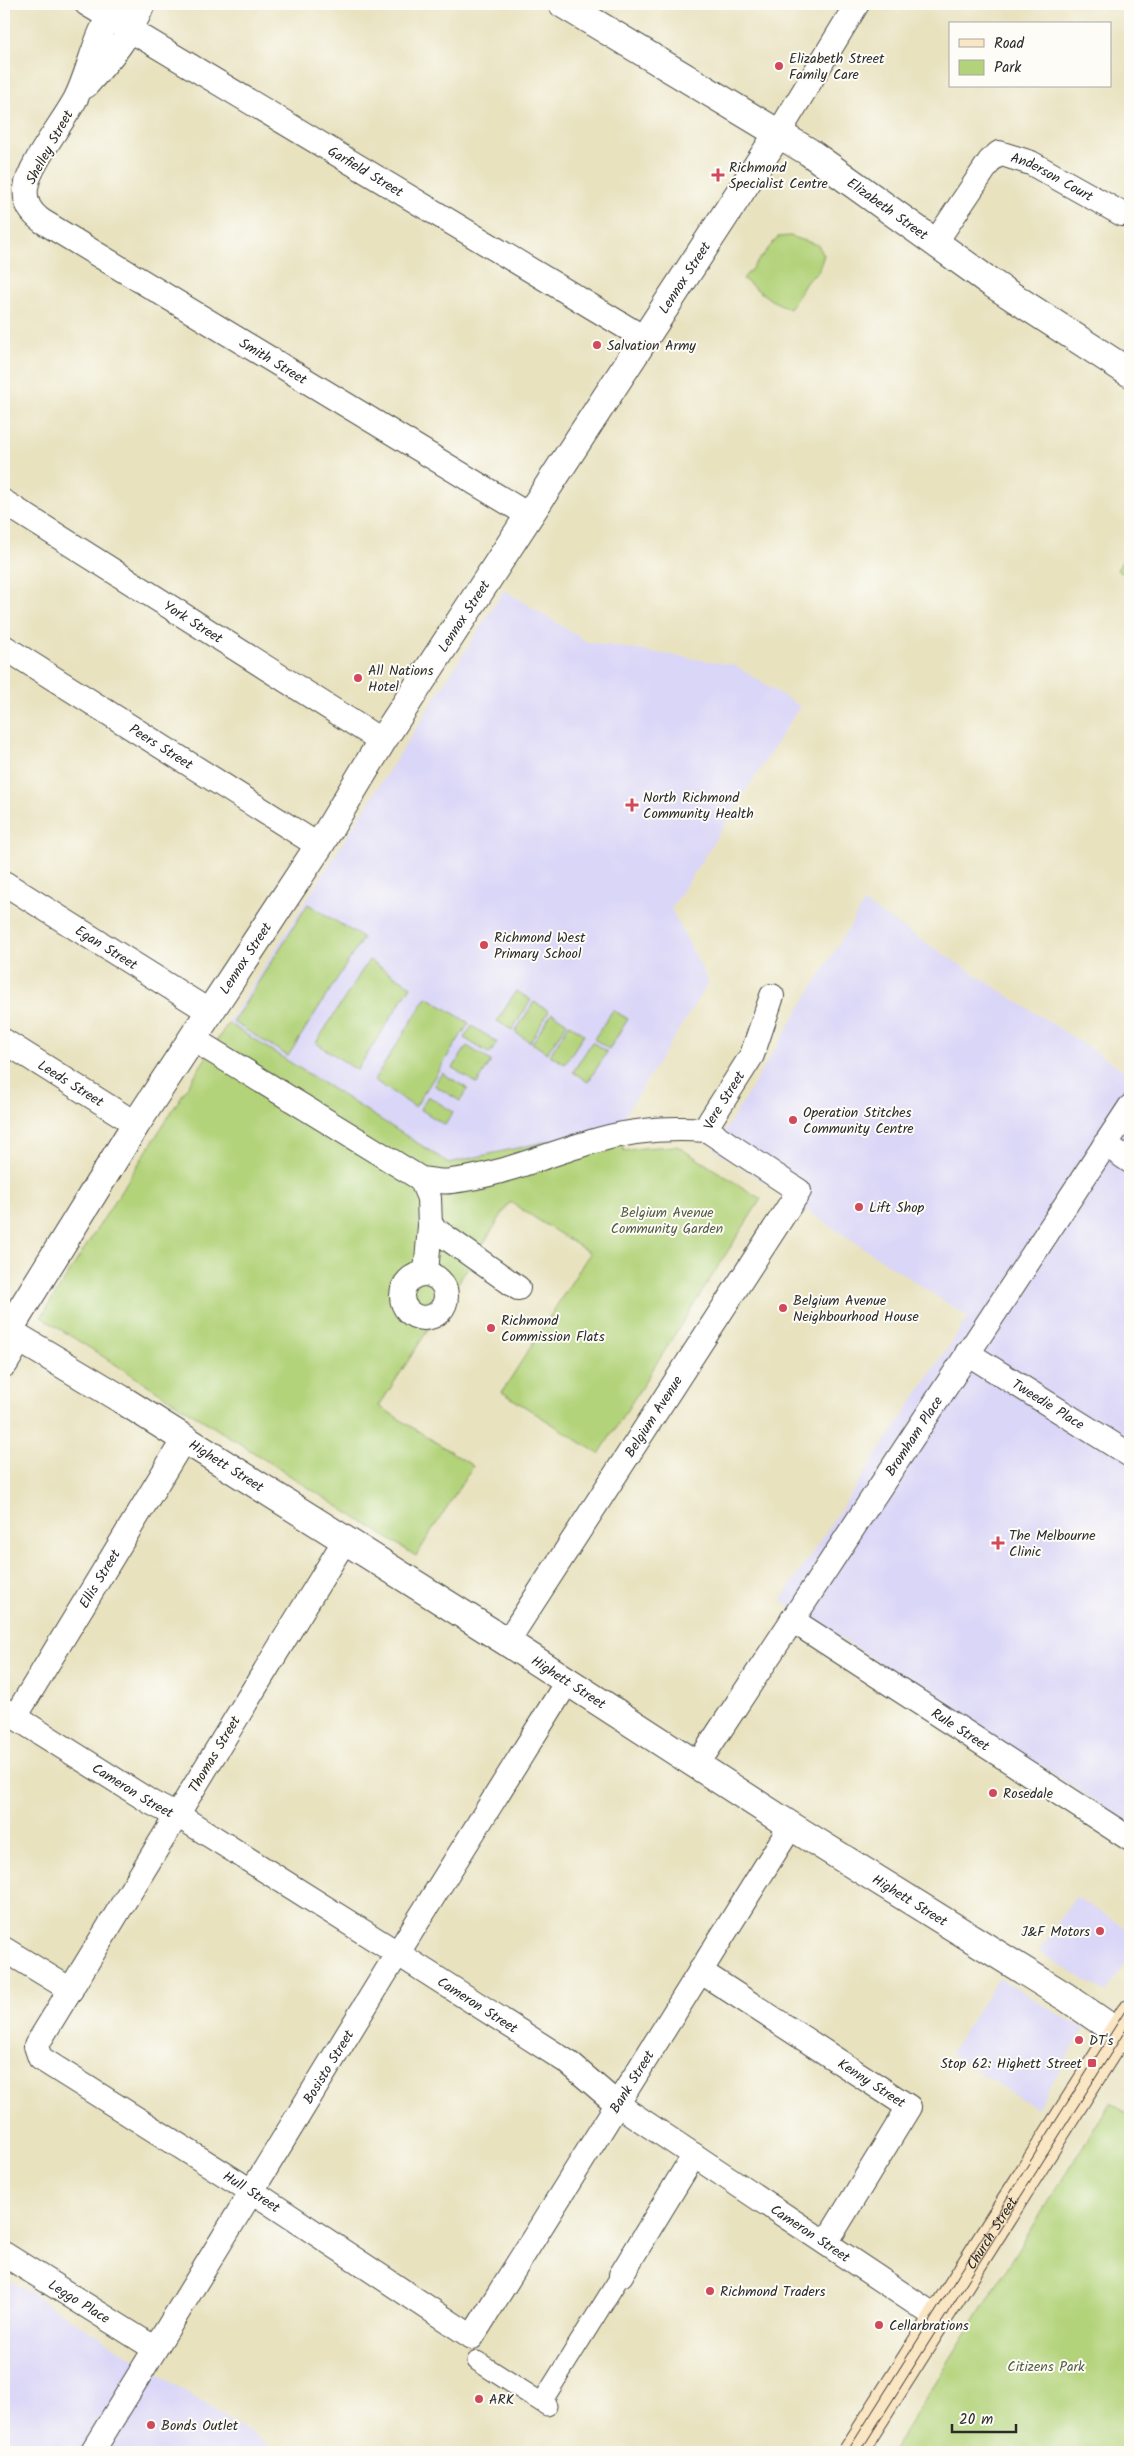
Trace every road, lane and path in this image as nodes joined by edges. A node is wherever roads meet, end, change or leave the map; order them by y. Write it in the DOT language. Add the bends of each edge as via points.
graph roads {
  1 [pos="87,4"];
  2 [pos="143,4"];
  3 [pos="563,4"];
  4 [pos="857,4"];
  5 [pos="114,10"];
  6 [pos="131,30"];
  7 [pos="76,97"];
  8 [pos="778,134"];
  9 [pos="26,198"];
  10 [pos="1122,214"];
  11 [pos="935,243"];
  12 [pos="644,338"];
  13 [pos="1130,374"];
  14 [pos="4,502"];
  15 [pos="530,516"];
  16 [pos="4,647"];
  17 [pos="382,741"];
  18 [pos="319,846"];
  19 [pos="4,883"];
  20 [pos="772,996"];
  21 [pos="210,1012"];
  22 [pos="193,1039"];
  23 [pos="4,1041"];
  24 [pos="1130,1107"];
  25 [pos="136,1124"];
  26 [pos="708,1130"];
  27 [pos="1105,1144"];
  28 [pos="1130,1161"];
  29 [pos="421,1179"];
  30 [pos="799,1191"];
  31 [pos="430,1226"];
  32 [pos="426,1273"];
  33 [pos="518,1288"];
  34 [pos="10,1333"];
  35 [pos="967,1353"];
  36 [pos="4,1363"];
  37 [pos="184,1440"];
  38 [pos="1130,1455"];
  39 [pos="345,1540"];
  40 [pos="792,1620"];
  41 [pos="507,1642"];
  42 [pos="567,1682"];
  43 [pos="9,1713"];
  44 [pos="697,1765"];
  45 [pos="175,1817"];
  46 [pos="790,1826"];
  47 [pos="1130,1839"];
  48 [pos="4,1949"];
  49 [pos="397,1953"];
  50 [pos="700,1971"];
  51 [pos="70,1990"];
  52 [pos="1126,2029"];
  53 [pos="36,2046"];
  54 [pos="617,2104"];
  55 [pos="694,2155"];
  56 [pos="252,2192"];
  57 [pos="826,2243"];
  58 [pos="4,2254"];
  59 [pos="621,2275"];
  60 [pos="938,2318"];
  61 [pos="472,2337"];
  62 [pos="154,2348"];
  63 [pos="477,2361"];
  64 [pos="92,2452"];
  65 [pos="853,2452"];
  1 -- 5 [label="street, Garfield Street"];
  2 -- 6 [label="street, Shelley Street"];
  3 -- 8 [label="street, Elizabeth Street"];
  4 -- 8 [label="street, Lennox Street"];
  5 -- 6 [label="street, Garfield Street"];
  5 -- 7 [label="street, Shelley Street" via="101,31"];
  6 -- 7 [label="street, Shelley Street" via="122,45"];
  6 -- 12 [label="street, Garfield Street"];
  7 -- 9 [label="street, Shelley Street" via="28,179"];
  8 -- 11 [label="street, Elizabeth Street" via="809,152"];
  8 -- 12 [label="street, Lennox Street"];
  9 -- 15 [label="street, Smith Street" via="31,212 42,221"];
  10 -- 11 [label="street, Anderson Court" via="1031,162 999,153 990,161"];
  11 -- 13 [label="street, Elizabeth Street"];
  12 -- 15 [label="street, Lennox Street"];
  14 -- 17 [label="street, York Street"];
  15 -- 17 [label="street, Lennox Street"];
  16 -- 18 [label="street, Peers Street"];
  17 -- 18 [label="street, Lennox Street"];
  18 -- 21 [label="street, Lennox Street"];
  19 -- 21 [label="street, Egan Street"];
  20 -- 26 [label="street, Vere Street" via="752,1055 710,1121"];
  21 -- 22 [label="street, Lennox Street"];
  22 -- 25 [label="street, Lennox Street"];
  22 -- 29 [label="street"];
  23 -- 25 [label="street, Leeds Street"];
  24 -- 27 [label="street, Bromham Place"];
  25 -- 34 [label="street, Lennox Street"];
  26 -- 29 [label="street" via="630,1133 593,1141 490,1174 450,1182"];
  26 -- 30 [label="street, Vere Street"];
  27 -- 28 [label="street"];
  27 -- 35 [label="street, Bromham Place"];
  29 -- 31 [label="street" via="429,1198"];
  30 -- 41 [label="street, Belgium Avenue"];
  31 -- 32 [label="street"];
  31 -- 33 [label="street"];
  34 -- 36 [label="street, Lennox Street"];
  34 -- 37 [label="street, Highett Street"];
  35 -- 38 [label="street, Tweedie Place"];
  35 -- 40 [label="street, Bromham Place"];
  37 -- 39 [label="street, Highett Street"];
  37 -- 43 [label="street, Ellis Street"];
  39 -- 41 [label="street, Highett Street"];
  39 -- 45 [label="street, Thomas Street"];
  40 -- 44 [label="street, Bromham Place"];
  40 -- 47 [label="street, Rule Street"];
  41 -- 42 [label="street, Highett Street"];
  42 -- 44 [label="street, Highett Street"];
  42 -- 49 [label="street, Bosisto Street"];
  43 -- 45 [label="street, Cameron Street"];
  44 -- 46 [label="street, Highett Street"];
  45 -- 49 [label="street, Cameron Street" via="187,1821"];
  45 -- 51 [label="street, Thomas Street"];
  46 -- 50 [label="street, Bank Street"];
  46 -- 52 [label="street, Highett Street" via="1066,1997"];
  48 -- 51 [label="street"];
  49 -- 54 [label="street, Cameron Street" via="569,2064"];
  49 -- 56 [label="street, Bosisto Street"];
  50 -- 54 [label="street, Bank Street"];
  50 -- 57 [label="street, Kenny Street" via="909,2107"];
  51 -- 53 [label="street, Thomas Street"];
  52 -- 60 [label="main road, Church Street"];
  53 -- 56 [label="street, Hull Street" via="40,2058"];
  54 -- 55 [label="street, Cameron Street"];
  54 -- 61 [label="street, Bank Street"];
  55 -- 57 [label="street, Cameron Street"];
  55 -- 59 [label="street"];
  56 -- 61 [label="street, Hull Street"];
  56 -- 62 [label="street, Bosisto Street"];
  57 -- 60 [label="street, Cameron Street"];
  58 -- 62 [label="street, Leggo Place"];
  59 -- 63 [label="street" via="545,2404"];
  60 -- 65 [label="main road, Church Street"];
  62 -- 64 [label="street, Bosisto Street"];
}
